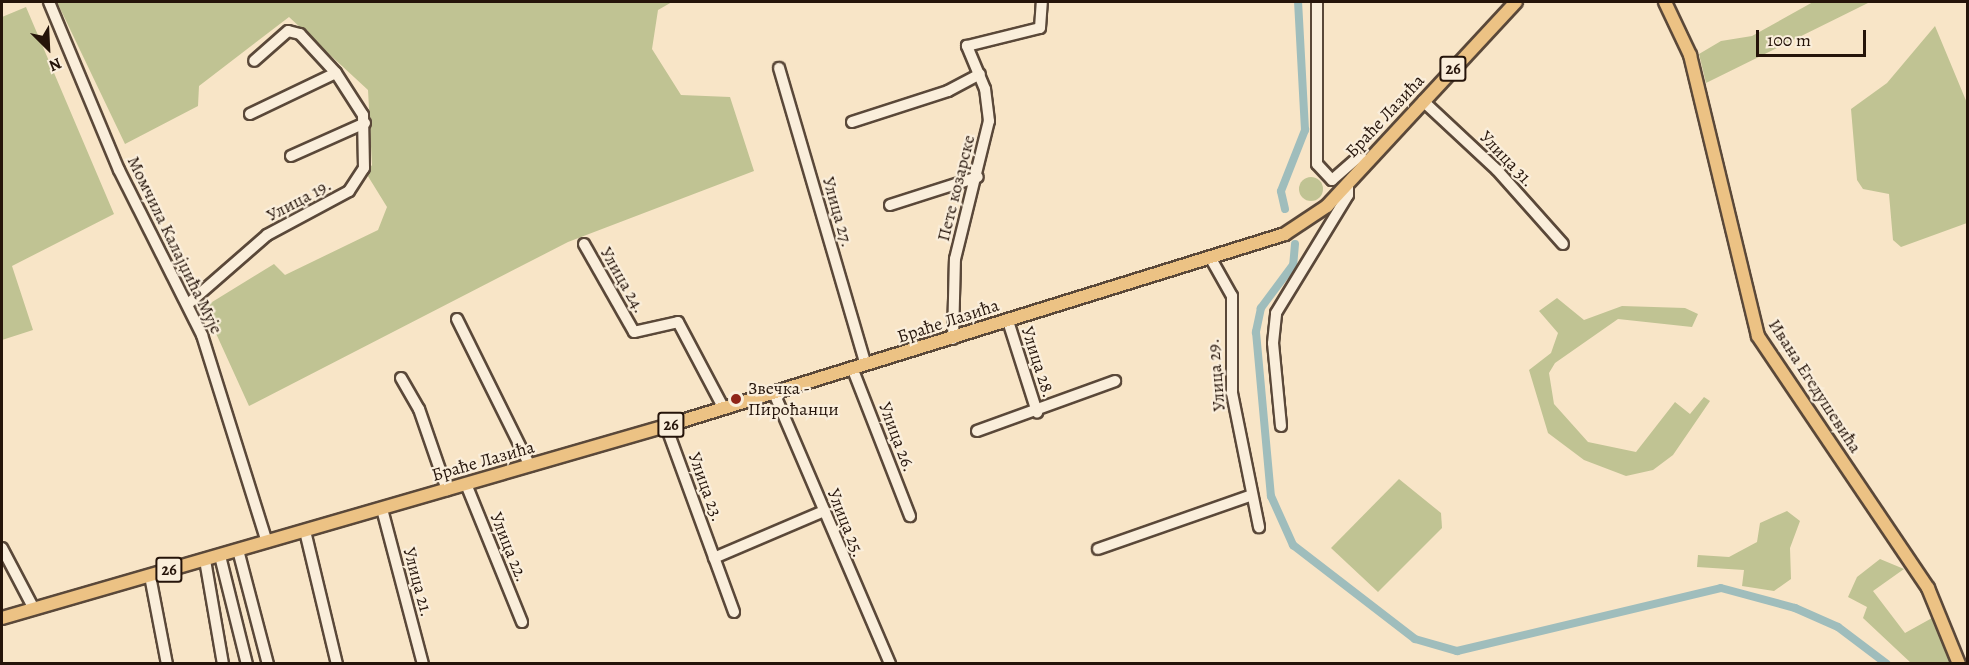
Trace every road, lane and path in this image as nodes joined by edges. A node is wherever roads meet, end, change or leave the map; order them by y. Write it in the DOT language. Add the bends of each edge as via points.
graph roads {
  1 [pos="49,2"];
  2 [pos="1042,2"];
  3 [pos="1317,2"];
  4 [pos="1516,2"];
  5 [pos="1665,2"];
  6 [pos="254,62"];
  7 [pos="779,69"];
  8 [pos="336,73"];
  9 [pos="980,74"];
  10 [pos="1423,101"];
  11 [pos="250,114"];
  12 [pos="852,122"];
  13 [pos="365,123"];
  14 [pos="291,156"];
  15 [pos="1368,160"];
  16 [pos="978,177"];
  17 [pos="1348,183"];
  18 [pos="890,205"];
  19 [pos="584,244"];
  20 [pos="1563,244"];
  21 [pos="1210,257"];
  22 [pos="188,304"];
  23 [pos="458,319"];
  24 [pos="1008,321"];
  25 [pos="953,339"];
  26 [pos="866,366"];
  27 [pos="853,370"];
  28 [pos="401,378"];
  29 [pos="1115,381"];
  30 [pos="774,393"];
  31 [pos="724,409"];
  32 [pos="1037,412"];
  33 [pos="666,426"];
  34 [pos="1281,426"];
  35 [pos="977,431"];
  36 [pos="530,466"];
  37 [pos="466,484"];
  38 [pos="447,490"];
  39 [pos="1252,495"];
  40 [pos="382,509"];
  41 [pos="824,511"];
  42 [pos="910,516"];
  43 [pos="1259,527"];
  44 [pos="305,531"];
  45 [pos="267,542"];
  46 [pos="2,548"];
  47 [pos="1098,549"];
  48 [pos="238,550"];
  49 [pos="220,556"];
  50 [pos="714,558"];
  51 [pos="206,560"];
  52 [pos="150,576"];
  53 [pos="33,609"];
  54 [pos="734,612"];
  55 [pos="2,618"];
  56 [pos="522,622"];
  57 [pos="167,663"];
  58 [pos="223,663"];
  59 [pos="247,663"];
  60 [pos="268,663"];
  61 [pos="337,663"];
  62 [pos="423,663"];
  63 [pos="890,663"];
  64 [pos="1959,663"];
  1 -- 22 [label="street, Момчила Калајџића Мује" via="119,170"];
  2 -- 9 [label="street, Пете козарске" via="1040,28 969,44"];
  3 -- 15 [label="street" via="1317,164 1332,180 1357,158"];
  4 -- 10 [label="main road, Браће Лазића / 26"];
  5 -- 64 [label="main road, Ивана Егедушевића" via="1690,55 1758,336 1922,579"];
  6 -- 8 [label="street" via="284,33 296,30"];
  7 -- 26 [label="street, Улица 27."];
  8 -- 11 [label="street"];
  8 -- 13 [label="street"];
  9 -- 12 [label="street" via="948,91"];
  9 -- 16 [label="street, Пете козарске" via="989,122"];
  10 -- 15 [label="main road, Браће Лазића / 26"];
  10 -- 20 [label="street, Улица 31." via="1497,170"];
  13 -- 14 [label="street"];
  13 -- 22 [label="street, Улица 19." via="365,161 355,186 267,235"];
  15 -- 17 [label="main road, Браће Лазића / 26"];
  16 -- 18 [label="street"];
  16 -- 25 [label="street, Пете козарске" via="954,259"];
  17 -- 21 [label="main road, Браће Лазића / 26" via="1293,230"];
  17 -- 34 [label="street" via="1348,195 1276,313 1273,343"];
  19 -- 31 [label="street, Улица 24." via="634,332 678,322"];
  21 -- 24 [label="main road, Браће Лазића / 26"];
  21 -- 39 [label="street, Улица 29." via="1232,296 1232,393"];
  22 -- 45 [label="street, Момчила Калајџића Мује"];
  23 -- 36 [label="street"];
  24 -- 25 [label="main road, Браће Лазића / 26"];
  24 -- 32 [label="street, Улица 28."];
  25 -- 26 [label="main road, Браће Лазића / 26"];
  26 -- 27 [label="main road, Браће Лазића / 26"];
  27 -- 30 [label="main road, Браће Лазића / 26"];
  27 -- 42 [label="street, Улица 26."];
  28 -- 38 [label="street" via="418,409"];
  29 -- 32 [label="street, Улица 28."];
  30 -- 31 [label="main road, Браће Лазића / 26"];
  30 -- 41 [label="street, Улица 25."];
  31 -- 33 [label="main road, Браће Лазића / 26"];
  32 -- 35 [label="street, Улица 28."];
  33 -- 36 [label="main road, Браће Лазића / 26"];
  33 -- 50 [label="street, Улица 23."];
  36 -- 37 [label="main road, Браће Лазића / 26"];
  37 -- 38 [label="main road, Браће Лазића / 26"];
  37 -- 56 [label="street, Улица 22."];
  38 -- 40 [label="main road, Браће Лазића / 26"];
  39 -- 43 [label="street, Улица 29."];
  39 -- 47 [label="street"];
  40 -- 44 [label="main road, Браће Лазића / 26"];
  40 -- 62 [label="street, Улица 21."];
  41 -- 50 [label="street"];
  41 -- 63 [label="street, Улица 25."];
  44 -- 45 [label="main road, 26"];
  44 -- 61 [label="street"];
  45 -- 48 [label="main road, 26"];
  46 -- 53 [label="street"];
  48 -- 49 [label="main road, 26"];
  48 -- 60 [label="street"];
  49 -- 51 [label="main road, 26"];
  49 -- 59 [label="street"];
  50 -- 54 [label="street, Улица 23."];
  51 -- 52 [label="main road, 26"];
  51 -- 58 [label="street"];
  52 -- 53 [label="main road, 26"];
  52 -- 57 [label="street"];
  53 -- 55 [label="main road, 26"];
}
